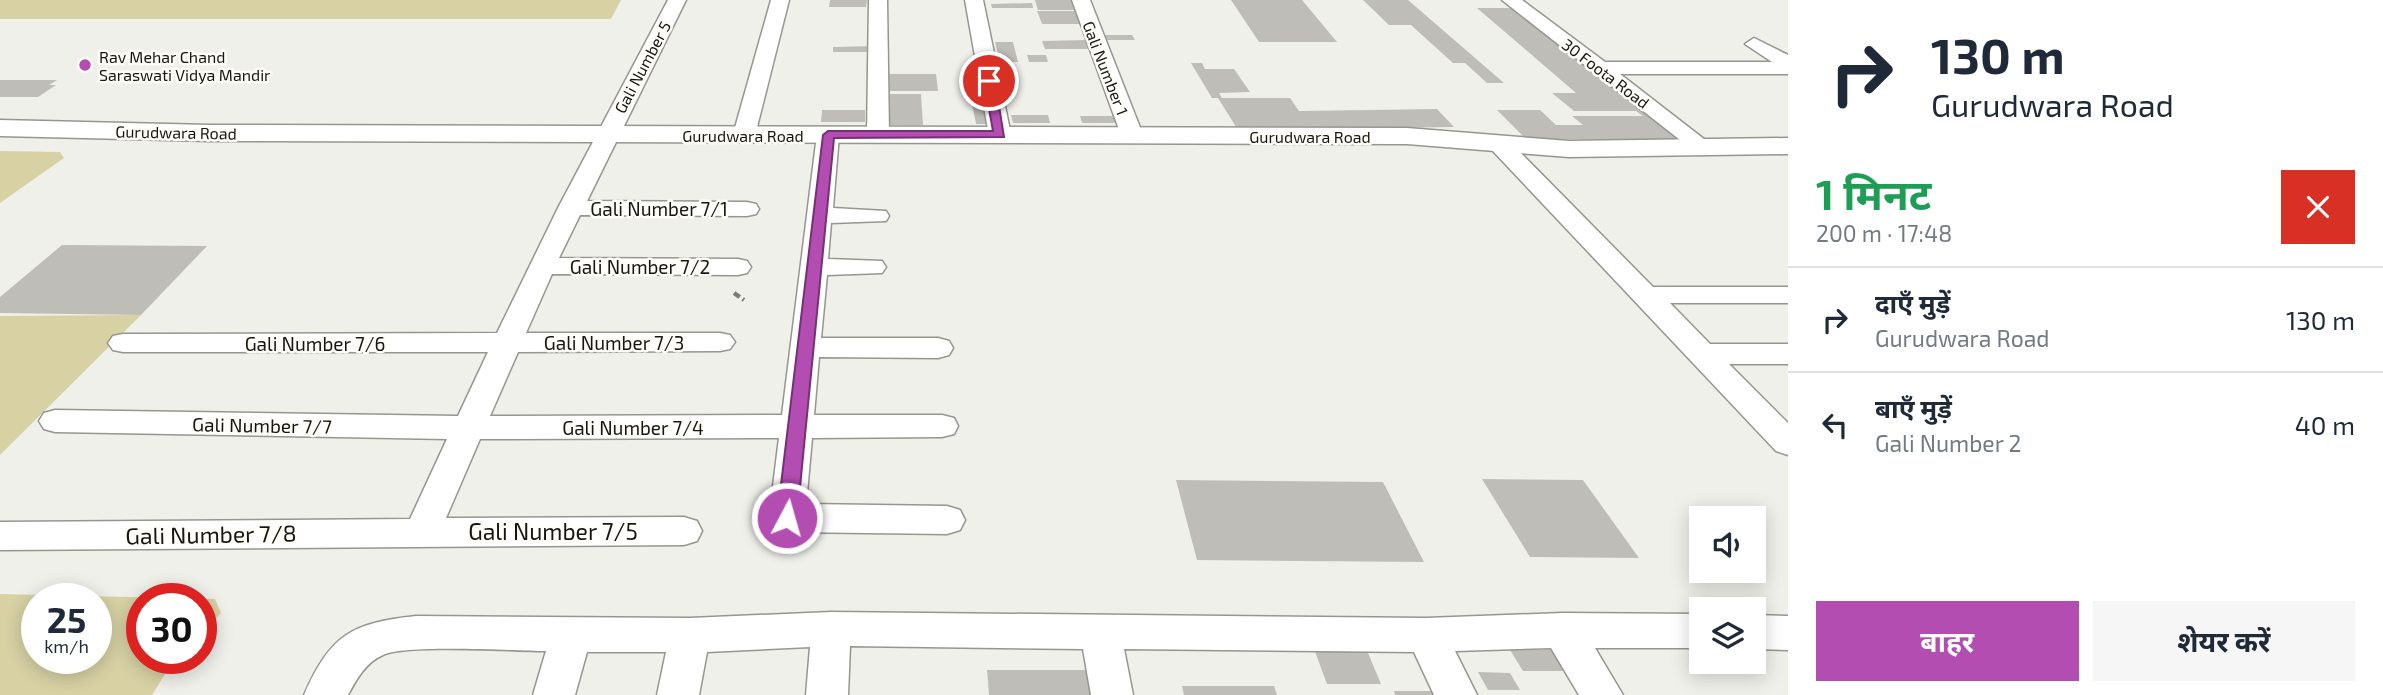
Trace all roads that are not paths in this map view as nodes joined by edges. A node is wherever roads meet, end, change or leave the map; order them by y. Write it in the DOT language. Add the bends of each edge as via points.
graph roads {
  1 [pos="677,0"];
  2 [pos="780,0"];
  3 [pos="878,0"];
  4 [pos="974,0"];
  5 [pos="1081,0"];
  6 [pos="1511,0"];
  7 [pos="1755,44"];
  8 [pos="1671,46"];
  9 [pos="1788,66"];
  10 [pos="1600,68"];
  11 [pos="1705,68"];
  12 [pos="0,128"];
  13 [pos="607,134"];
  14 [pos="744,135"];
  15 [pos="828,135"];
  16 [pos="878,135"];
  17 [pos="1000,135"];
  18 [pos="1132,135"];
  19 [pos="1499,144"];
  20 [pos="1702,146"];
  21 [pos="1788,146"];
  22 [pos="570,208"];
  23 [pos="747,209"];
  24 [pos="820,215"];
  25 [pos="877,216"];
  26 [pos="542,266"];
  27 [pos="738,267"];
  28 [pos="814,267"];
  29 [pos="873,267"];
  30 [pos="1644,295"];
  31 [pos="1788,295"];
  32 [pos="508,342"];
  33 [pos="720,342"];
  34 [pos="123,343"];
  35 [pos="805,347"];
  36 [pos="938,348"];
  37 [pos="1701,354"];
  38 [pos="1788,354"];
  39 [pos="1774,414"];
  40 [pos="55,421"];
  41 [pos="797,426"];
  42 [pos="942,426"];
  43 [pos="469,428"];
  44 [pos="1788,443"];
  45 [pos="947,520"];
  46 [pos="422,531"];
  47 [pos="684,531"];
  48 [pos="0,536"];
  49 [pos="831,629"];
  50 [pos="1100,630"];
  51 [pos="1562,630"];
  52 [pos="1689,631"];
  53 [pos="1766,632"];
  54 [pos="1788,632"];
  55 [pos="572,634"];
  56 [pos="690,635"];
  57 [pos="1426,635"];
  58 [pos="325,695"];
  59 [pos="554,695"];
  60 [pos="678,695"];
  61 [pos="827,695"];
  62 [pos="1112,695"];
  63 [pos="1456,695"];
  64 [pos="1602,695"];
  1 -- 13 [label="street, Gali Number 5"];
  2 -- 14 [label="street"];
  3 -- 16 [label="street"];
  4 -- 17 [label="street"];
  5 -- 18 [label="street, Gali Number 1"];
  6 -- 10 [label="street, 30 Foota Road"];
  7 -- 9 [label="street"];
  8 -- 11 [label="street"];
  9 -- 11 [label="street"];
  10 -- 11 [label="street"];
  10 -- 20 [label="street, 30 Foota Road"];
  12 -- 13 [label="street, Gurudwara Road"];
  13 -- 14 [label="street, Gurudwara Road"];
  13 -- 22 [label="street, Gali Number 5"];
  14 -- 15 [label="street, Gurudwara Road"];
  15 -- 16 [label="street, Gurudwara Road"];
  15 -- 24 [label="street"];
  16 -- 17 [label="street, Gurudwara Road"];
  17 -- 18 [label="street, Gurudwara Road"];
  18 -- 19 [label="street, Gurudwara Road" via="1407,136"];
  19 -- 20 [label="street, Gurudwara Road" via="1569,149"];
  19 -- 30 [label="street"];
  20 -- 21 [label="street, Gurudwara Road"];
  22 -- 23 [label="street, Gali Number 7/1"];
  22 -- 26 [label="street, Gali Number 5"];
  24 -- 25 [label="street"];
  24 -- 28 [label="street"];
  26 -- 27 [label="street, Gali Number 7/2"];
  26 -- 32 [label="street, Gali Number 5"];
  28 -- 29 [label="street"];
  28 -- 35 [label="street"];
  30 -- 31 [label="street"];
  30 -- 37 [label="street"];
  32 -- 33 [label="street, Gali Number 7/3"];
  32 -- 34 [label="street, Gali Number 7/6"];
  32 -- 43 [label="street, Gali Number 5"];
  35 -- 36 [label="street"];
  35 -- 41 [label="street"];
  37 -- 38 [label="street"];
  37 -- 39 [label="street"];
  39 -- 44 [label="street"];
  40 -- 43 [label="street, Gali Number 7/7"];
  41 -- 42 [label="street, Gali Number 7/4"];
  41 -- 43 [label="street, Gali Number 7/4"];
  41 -- 45 [label="street" via="787,518"];
  43 -- 46 [label="street, Gali Number 5"];
  46 -- 47 [label="street, Gali Number 7/5"];
  46 -- 48 [label="street, Gali Number 7/8"];
  49 -- 50 [label="street"];
  49 -- 56 [label="street"];
  49 -- 61 [label="street"];
  50 -- 57 [label="street"];
  50 -- 62 [label="street"];
  51 -- 52 [label="street"];
  51 -- 57 [label="street"];
  51 -- 64 [label="street"];
  53 -- 54 [label="street"];
  55 -- 56 [label="street"];
  55 -- 58 [label="street" via="416,633 374,638 346,660"];
  55 -- 59 [label="street"];
  56 -- 60 [label="street"];
  57 -- 63 [label="street"];
}
